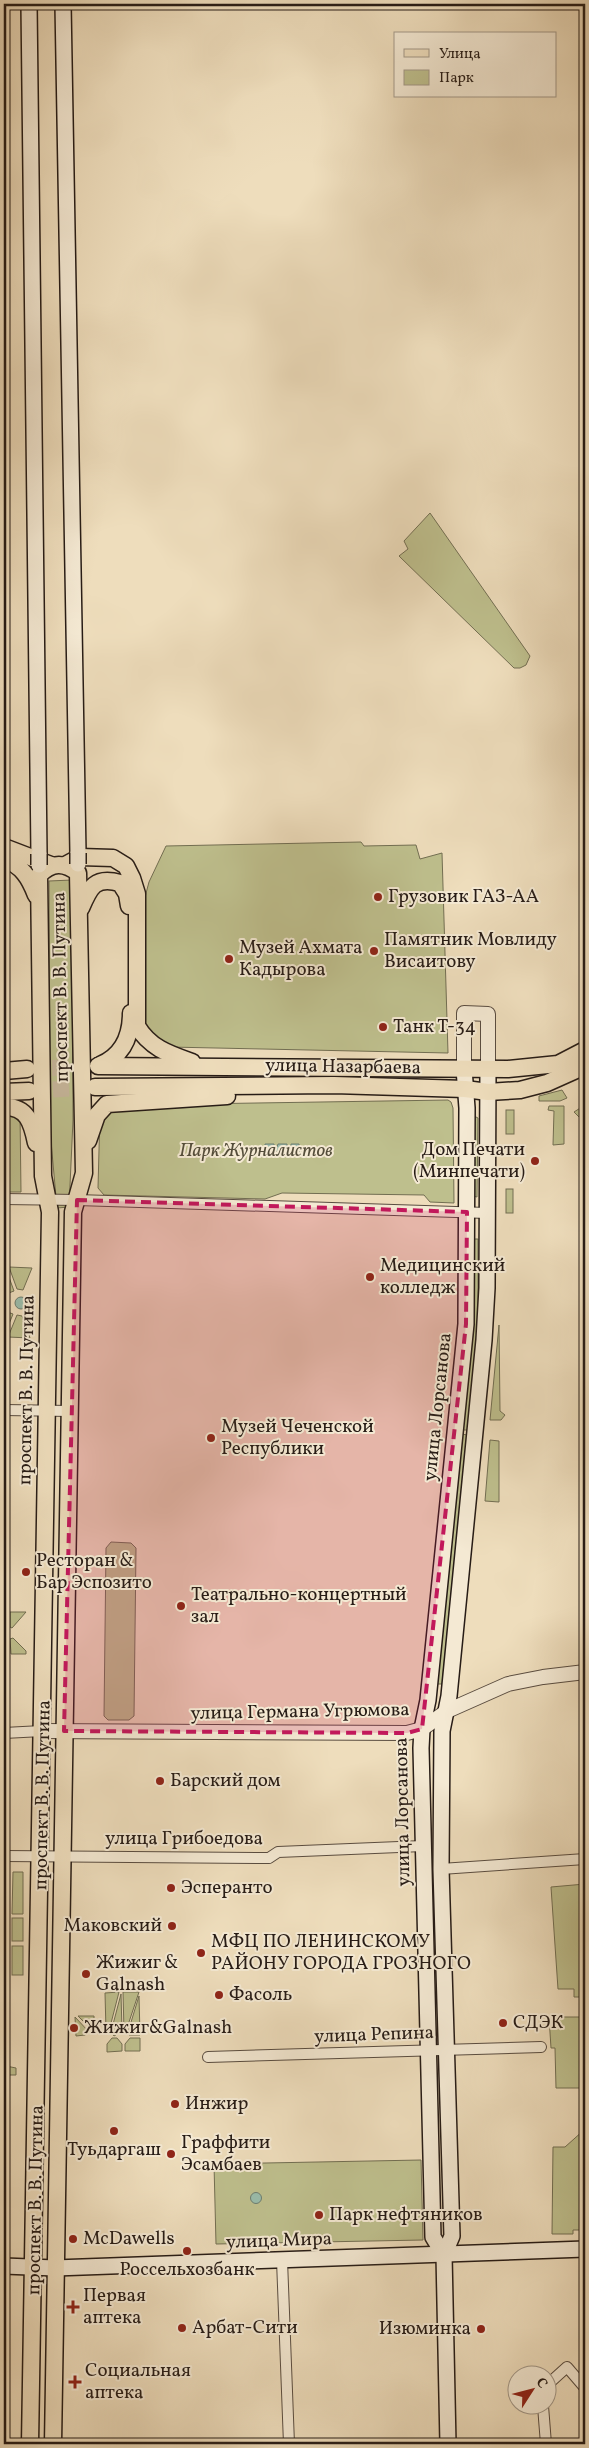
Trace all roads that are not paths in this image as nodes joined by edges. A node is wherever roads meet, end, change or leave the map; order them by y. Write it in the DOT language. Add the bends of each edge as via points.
graph roads {
  1 [pos="29,4"];
  2 [pos="63,4"];
  3 [pos="4,847"];
  4 [pos="4,860"];
  5 [pos="58,864"];
  6 [pos="39,904"];
  7 [pos="79,913"];
  8 [pos="585,1050"];
  9 [pos="204,1066"];
  10 [pos="585,1066"];
  11 [pos="4,1069"];
  12 [pos="27,1069"];
  13 [pos="464,1069"];
  14 [pos="488,1069"];
  15 [pos="352,1085"];
  16 [pos="95,1087"];
  17 [pos="465,1089"];
  18 [pos="29,1091"];
  19 [pos="4,1092"];
  20 [pos="488,1092"];
  21 [pos="4,1107"];
  22 [pos="84,1155"];
  23 [pos="42,1176"];
  24 [pos="4,1199"];
  25 [pos="48,1200"];
  26 [pos="77,1200"];
  27 [pos="467,1212"];
  28 [pos="487,1213"];
  29 [pos="4,1410"];
  30 [pos="47,1411"];
  31 [pos="70,1411"];
  32 [pos="585,1672"];
  33 [pos="447,1711"];
  34 [pos="422,1729"];
  35 [pos="42,1731"];
  36 [pos="64,1731"];
  37 [pos="4,1733"];
  38 [pos="423,1846"];
  39 [pos="39,1855"];
  40 [pos="4,1856"];
  41 [pos="62,1856"];
  42 [pos="585,1859"];
  43 [pos="442,1869"];
  44 [pos="541,2047"];
  45 [pos="447,2050"];
  46 [pos="428,2051"];
  47 [pos="208,2057"];
  48 [pos="585,2249"];
  49 [pos="444,2255"];
  50 [pos="282,2260"];
  51 [pos="4,2266"];
  52 [pos="32,2266"];
  53 [pos="55,2268"];
  54 [pos="556,2377"];
  55 [pos="585,2388"];
  56 [pos="544,2416"];
  57 [pos="30,2444"];
  58 [pos="53,2444"];
  59 [pos="289,2444"];
  60 [pos="448,2444"];
  61 [pos="546,2444"];
  1 -- 5 [label="main road"];
  2 -- 5 [label="main road"];
  3 -- 5 [label="main road"];
  4 -- 6 [label="main road" via="14,863 28,876"];
  5 -- 6 [label="main road, проспект В. В. Путина"];
  5 -- 7 [label="main road, проспект В. В. Путина"];
  5 -- 9 [label="main road" via="80,857 113,858 126,866 136,894 137,1026 152,1046"];
  6 -- 23 [label="main road, проспект В. В. Путина"];
  7 -- 9 [label="main road, улица Назарбаева" via="96,883 107,879 120,883 127,894 130,914 129,1032 120,1053 98,1066"];
  7 -- 22 [label="main road, проспект В. В. Путина"];
  8 -- 14 [label="main road, улица Назарбаева" via="558,1064"];
  9 -- 13 [label="main road, улица Назарбаева"];
  10 -- 20 [label="main road, улица Назарбаева" via="520,1090"];
  11 -- 12 [label="main road"];
  13 -- 14 [label="main road, улица Назарбаева"];
  13 -- 14 [label="street" via="464,1013 488,1014"];
  13 -- 17 [label="main road, улица Лорсанова"];
  14 -- 20 [label="main road, улица Лорсанова"];
  15 -- 16 [label="main road, улица Назарбаева"];
  15 -- 17 [label="main road, улица Назарбаева"];
  15 -- 22 [label="main road" via="329,1091 107,1104 97,1115"];
  17 -- 20 [label="main road, улица Назарбаева"];
  17 -- 27 [label="main road, улица Лорсанова"];
  18 -- 19 [label="main road"];
  20 -- 28 [label="main road, улица Лорсанова"];
  21 -- 23 [label="main road" via="14,1106 29,1118"];
  22 -- 26 [label="main road, проспект В. В. Путина" via="84,1173"];
  23 -- 25 [label="main road, проспект В. В. Путина"];
  24 -- 25 [label="street"];
  25 -- 26 [label="street"];
  25 -- 30 [label="main road, проспект В. В. Путина"];
  26 -- 27 [label="street"];
  26 -- 31 [label="main road, проспект В. В. Путина" via="74,1212"];
  27 -- 28 [label="street"];
  27 -- 34 [label="main road, улица Лорсанова" via="466,1324 428,1700"];
  28 -- 33 [label="main road, улица Лорсанова" via="484,1340"];
  29 -- 30 [label="street"];
  30 -- 31 [label="street"];
  30 -- 35 [label="main road, проспект В. В. Путина"];
  31 -- 36 [label="main road, проспект В. В. Путина"];
  32 -- 33 [label="street, улица Германа Угрюмова" via="508,1684"];
  33 -- 34 [label="street, улица Германа Угрюмова"];
  33 -- 43 [label="main road, улица Лорсанова" via="442,1731"];
  34 -- 36 [label="street, улица Германа Угрюмова" via="407,1733"];
  34 -- 38 [label="main road, улица Лорсанова"];
  35 -- 36 [label="street, улица Германа Угрюмова"];
  35 -- 37 [label="street, улица Германа Угрюмова"];
  35 -- 39 [label="main road, проспект В. В. Путина"];
  36 -- 41 [label="main road, проспект В. В. Путина"];
  38 -- 41 [label="street, улица Грибоедова" via="278,1852 269,1858"];
  38 -- 46 [label="main road, улица Лорсанова"];
  39 -- 40 [label="street, улица Грибоедова"];
  39 -- 41 [label="street, улица Грибоедова"];
  39 -- 52 [label="main road, проспект В. В. Путина"];
  41 -- 53 [label="main road, проспект В. В. Путина"];
  42 -- 43 [label="street"];
  43 -- 45 [label="main road, улица Лорсанова"];
  44 -- 45 [label="street, улица Репина"];
  45 -- 46 [label="street, улица Репина"];
  45 -- 49 [label="main road, улица Лорсанова" via="452,2236"];
  46 -- 47 [label="street, улица Репина"];
  46 -- 49 [label="main road, улица Лорсанова" via="433,2237"];
  48 -- 49 [label="main road, улица Мира"];
  49 -- 50 [label="main road, улица Мира"];
  49 -- 60 [label="main road, улица Лорсанова"];
  50 -- 53 [label="main road, улица Мира"];
  50 -- 59 [label="street"];
  51 -- 52 [label="main road, улица Мира"];
  52 -- 53 [label="main road, улица Мира"];
  52 -- 57 [label="main road, проспект В. В. Путина"];
  53 -- 58 [label="main road, проспект В. В. Путина"];
  54 -- 55 [label="street" via="567,2367"];
  56 -- 61 [label="street"];
}
